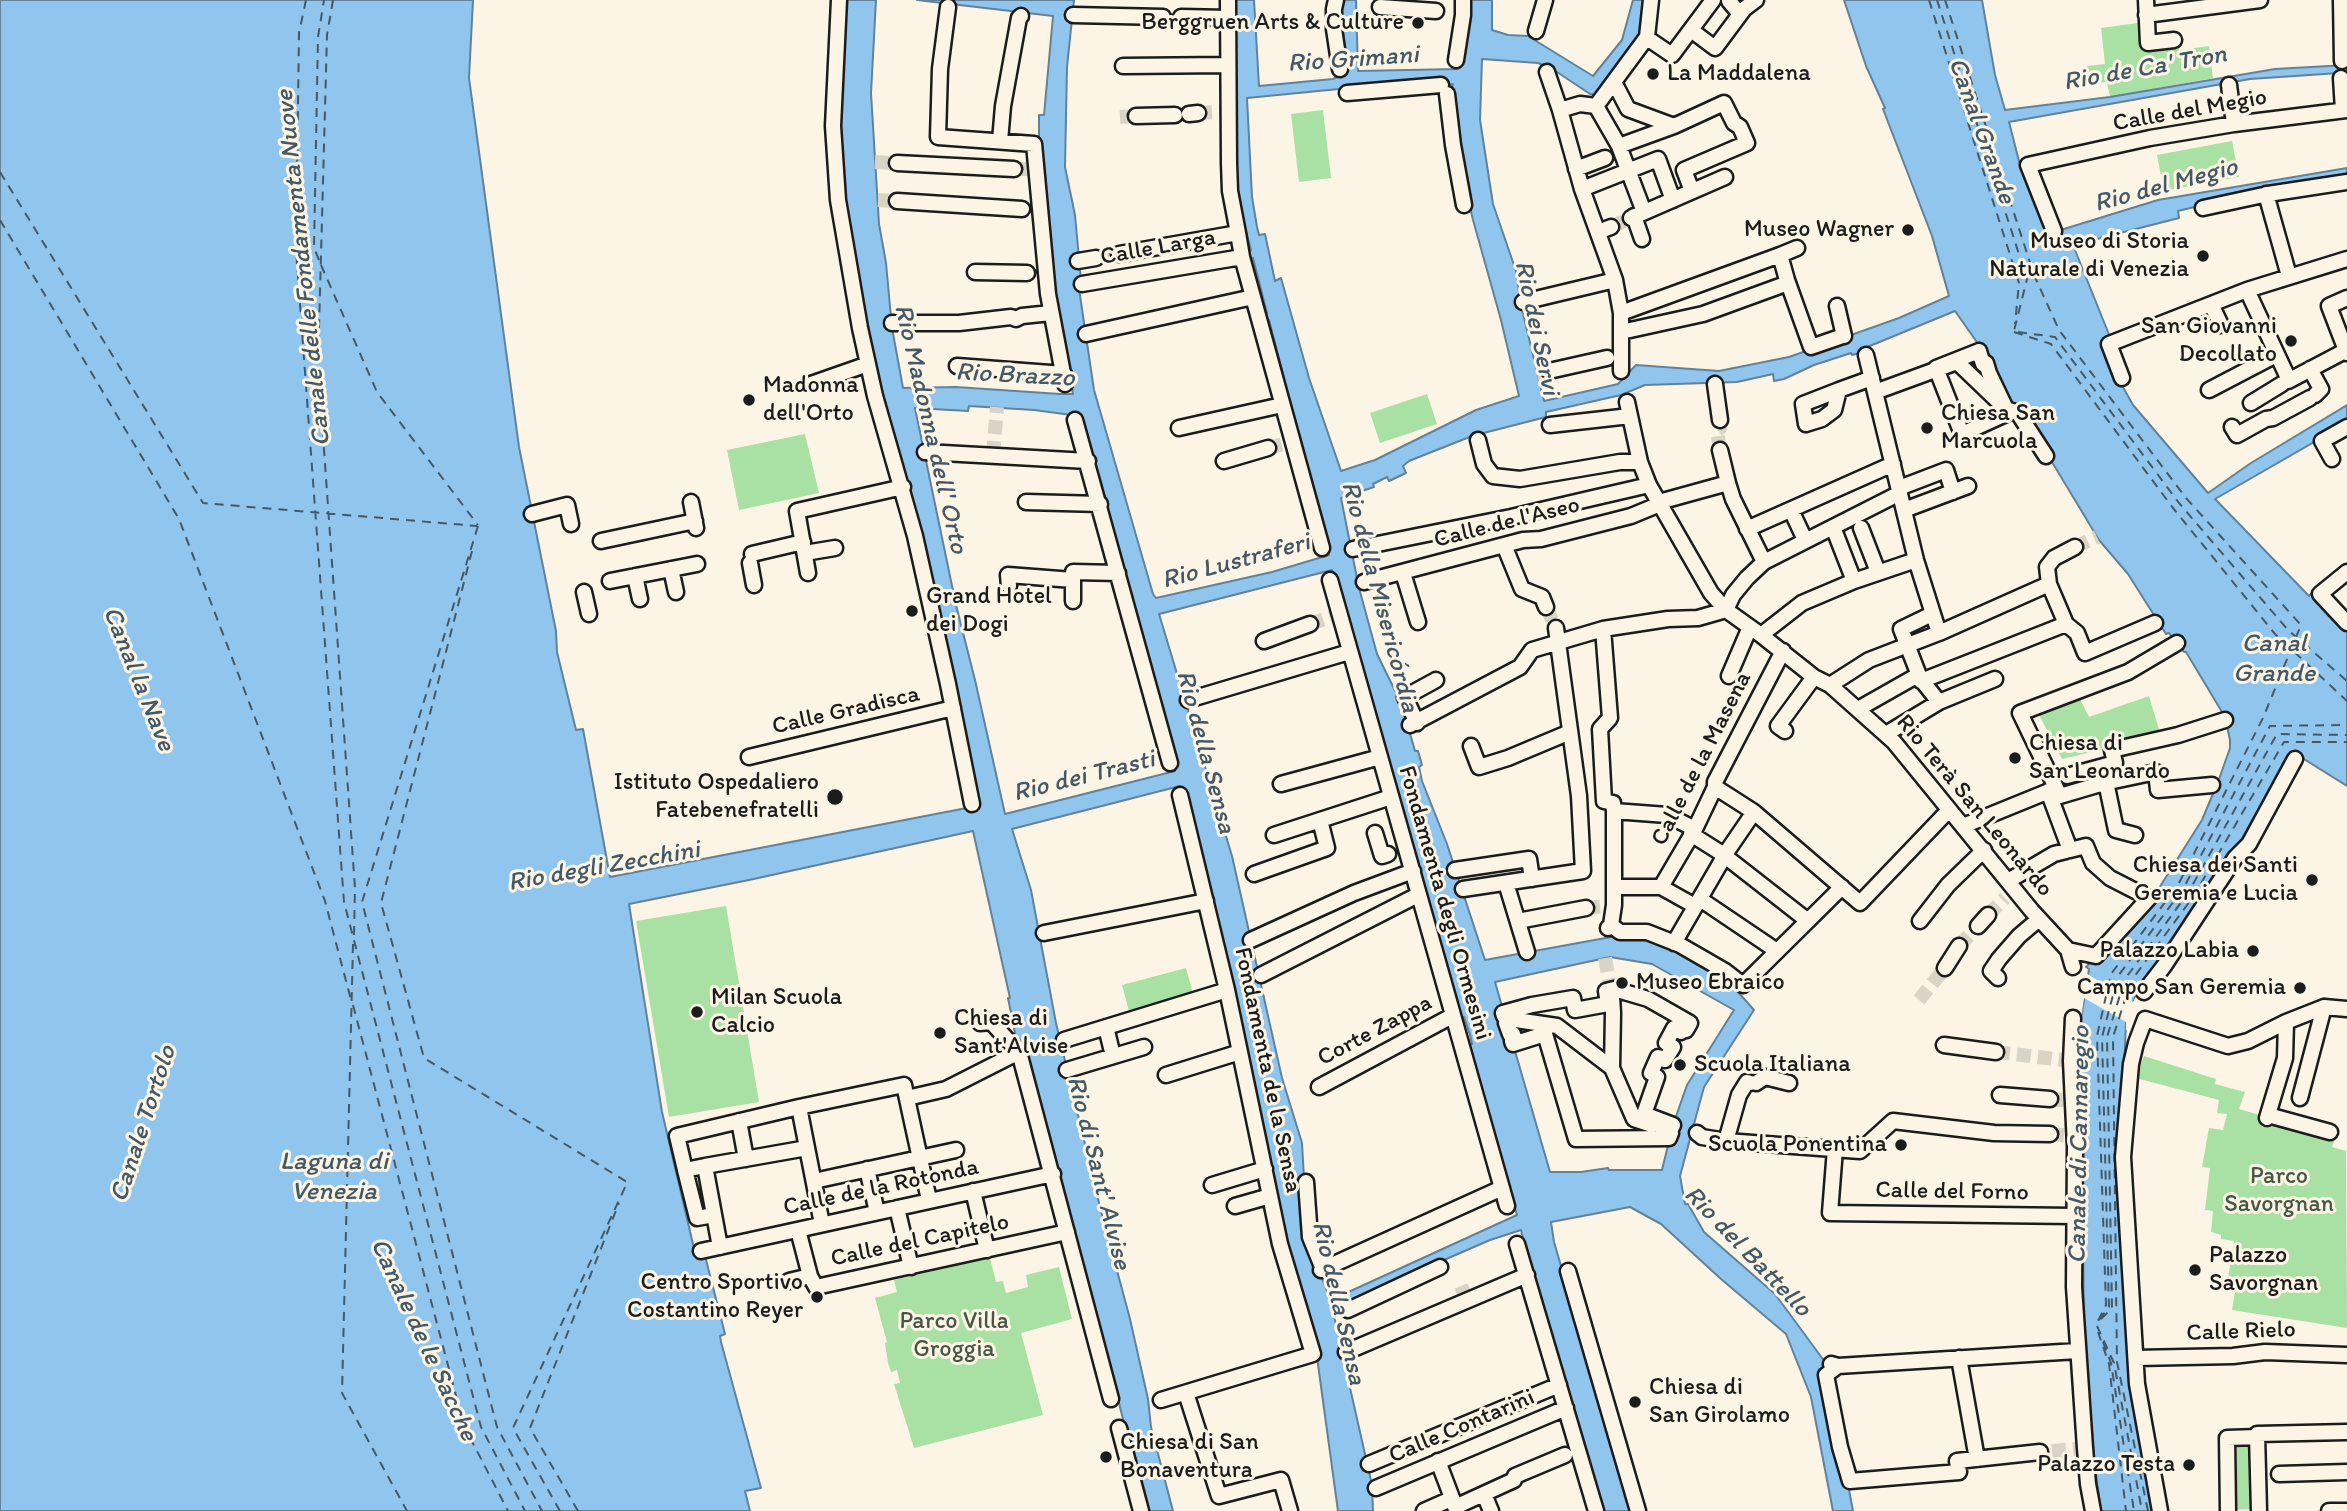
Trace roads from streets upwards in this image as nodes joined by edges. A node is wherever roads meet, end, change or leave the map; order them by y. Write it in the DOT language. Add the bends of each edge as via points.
graph roads {
  1 [pos="839,0"];
  2 [pos="1228,0"];
  3 [pos="1336,0"];
  4 [pos="1545,0"];
  5 [pos="1651,0"];
  6 [pos="1713,0"];
  7 [pos="1756,0"];
  8 [pos="2146,0"];
  9 [pos="2260,0"];
  10 [pos="1729,1"];
  11 [pos="2343,6"];
  12 [pos="947,7"];
  13 [pos="1380,7"];
  14 [pos="1462,8"];
  15 [pos="1436,11"];
  16 [pos="1740,14"];
  17 [pos="1073,15"];
  18 [pos="2146,15"];
  19 [pos="1021,16"];
  20 [pos="1163,17"];
  21 [pos="1181,17"];
  22 [pos="1228,18"];
  23 [pos="1691,30"];
  24 [pos="1536,31"];
  25 [pos="1647,37"];
  26 [pos="2174,40"];
  27 [pos="1456,60"];
  28 [pos="2342,61"];
  29 [pos="1123,65"];
  30 [pos="1228,65"];
  31 [pos="1340,69"];
  32 [pos="1547,72"];
  33 [pos="1618,76"];
  34 [pos="2342,78"];
  35 [pos="2229,85"];
  36 [pos="1347,93"];
  37 [pos="1596,106"];
  38 [pos="1628,109"];
  39 [pos="1560,110"];
  40 [pos="2345,110"];
  41 [pos="1187,114"];
  42 [pos="1136,117"];
  43 [pos="2234,124"];
  44 [pos="1674,126"];
  45 [pos="1000,141"];
  46 [pos="1615,152"];
  47 [pos="897,163"];
  48 [pos="1014,169"];
  49 [pos="1576,169"];
  50 [pos="1628,170"];
  51 [pos="1725,177"];
  52 [pos="2347,183"];
  53 [pos="1582,189"];
  54 [pos="1692,191"];
  55 [pos="2266,194"];
  56 [pos="1673,200"];
  57 [pos="897,201"];
  58 [pos="1464,205"];
  59 [pos="2203,208"];
  60 [pos="1033,209"];
  61 [pos="1636,215"];
  62 [pos="2054,231"];
  63 [pos="1238,233"];
  64 [pos="1642,239"];
  65 [pos="1797,248"];
  66 [pos="1119,254"];
  67 [pos="1780,255"];
  68 [pos="1242,257"];
  69 [pos="1096,258"];
  70 [pos="1078,261"];
  71 [pos="2346,263"];
  72 [pos="975,272"];
  73 [pos="1027,273"];
  74 [pos="2289,276"];
  75 [pos="1615,280"];
  76 [pos="1787,282"];
  77 [pos="1082,284"];
  78 [pos="2247,290"];
  79 [pos="1253,297"];
  80 [pos="2343,300"];
  81 [pos="1523,302"];
  82 [pos="2211,304"];
  83 [pos="1837,306"];
  84 [pos="1050,313"];
  85 [pos="1621,313"];
  86 [pos="892,323"];
  87 [pos="2221,325"];
  88 [pos="1621,332"];
  89 [pos="1086,334"];
  90 [pos="2346,352"];
  91 [pos="1979,353"];
  92 [pos="1866,355"];
  93 [pos="2276,355"];
  94 [pos="1957,362"];
  95 [pos="868,364"];
  96 [pos="957,366"];
  97 [pos="1936,369"];
  98 [pos="2310,369"];
  99 [pos="1549,371"];
  100 [pos="2122,378"];
  101 [pos="2286,382"];
  102 [pos="811,384"];
  103 [pos="1715,384"];
  104 [pos="1873,385"];
  105 [pos="1839,390"];
  106 [pos="2209,390"];
  107 [pos="2251,403"];
  108 [pos="1282,405"];
  109 [pos="2006,410"];
  110 [pos="1720,420"];
  111 [pos="1075,421"];
  112 [pos="1550,425"];
  113 [pos="2232,427"];
  114 [pos="2347,427"];
  115 [pos="1179,428"];
  116 [pos="1478,440"];
  117 [pos="1268,448"];
  118 [pos="1720,450"];
  119 [pos="925,452"];
  120 [pos="2046,456"];
  121 [pos="2332,459"];
  122 [pos="1088,461"];
  123 [pos="1224,461"];
  124 [pos="1640,462"];
  125 [pos="1893,464"];
  126 [pos="1728,483"];
  127 [pos="1649,485"];
  128 [pos="1968,486"];
  129 [pos="902,487"];
  130 [pos="1900,490"];
  131 [pos="1953,492"];
  132 [pos="691,502"];
  133 [pos="1027,502"];
  134 [pos="1100,504"];
  135 [pos="1661,505"];
  136 [pos="1791,510"];
  137 [pos="1904,510"];
  138 [pos="532,514"];
  139 [pos="1858,521"];
  140 [pos="571,524"];
  141 [pos="1833,527"];
  142 [pos="1747,529"];
  143 [pos="1805,540"];
  144 [pos="601,541"];
  145 [pos="1504,545"];
  146 [pos="804,547"];
  147 [pos="2075,547"];
  148 [pos="835,548"];
  149 [pos="1322,548"];
  150 [pos="1353,549"];
  151 [pos="1916,560"];
  152 [pos="1764,562"];
  153 [pos="697,564"];
  154 [pos="671,569"];
  155 [pos="1878,572"];
  156 [pos="2347,572"];
  157 [pos="808,573"];
  158 [pos="1118,573"];
  159 [pos="1403,573"];
  160 [pos="635,576"];
  161 [pos="1073,580"];
  162 [pos="610,581"];
  163 [pos="1854,581"];
  164 [pos="1364,582"];
  165 [pos="2049,584"];
  166 [pos="754,585"];
  167 [pos="1009,586"];
  168 [pos="1332,586"];
  169 [pos="584,592"];
  170 [pos="676,592"];
  171 [pos="640,599"];
  172 [pos="1073,601"];
  173 [pos="1546,607"];
  174 [pos="1726,610"];
  175 [pos="589,614"];
  176 [pos="1932,614"];
  177 [pos="1418,622"];
  178 [pos="2155,622"];
  179 [pos="2347,622"];
  180 [pos="1310,624"];
  181 [pos="2066,624"];
  182 [pos="1603,629"];
  183 [pos="1756,631"];
  184 [pos="1938,633"];
  185 [pos="1556,635"];
  186 [pos="1264,640"];
  187 [pos="2177,643"];
  188 [pos="1907,646"];
  189 [pos="1783,651"];
  190 [pos="1349,652"];
  191 [pos="1729,676"];
  192 [pos="1814,677"];
  193 [pos="1920,678"];
  194 [pos="1995,679"];
  195 [pos="1436,680"];
  196 [pos="1830,685"];
  197 [pos="1188,700"];
  198 [pos="1939,702"];
  199 [pos="953,708"];
  200 [pos="1858,709"];
  201 [pos="2225,720"];
  202 [pos="1785,731"];
  203 [pos="1570,732"];
  204 [pos="1886,734"];
  205 [pos="1471,746"];
  206 [pos="749,757"];
  207 [pos="1380,757"];
  208 [pos="2295,759"];
  209 [pos="1170,763"];
  210 [pos="2106,782"];
  211 [pos="2055,783"];
  212 [pos="1281,784"];
  213 [pos="2212,785"];
  214 [pos="1714,787"];
  215 [pos="1180,795"];
  216 [pos="1579,796"];
  217 [pos="1391,797"];
  218 [pos="972,804"];
  219 [pos="1611,805"];
  220 [pos="1949,810"];
  221 [pos="1754,812"];
  222 [pos="1320,820"];
  223 [pos="1963,826"];
  224 [pos="1693,832"];
  225 [pos="1375,833"];
  226 [pos="1275,835"];
  227 [pos="2135,835"];
  228 [pos="1984,850"];
  229 [pos="1398,851"];
  230 [pos="2066,851"];
  231 [pos="1726,858"];
  232 [pos="1455,870"];
  233 [pos="1413,871"];
  234 [pos="1254,874"];
  235 [pos="1532,879"];
  236 [pos="1506,883"];
  237 [pos="1614,887"];
  238 [pos="1661,887"];
  239 [pos="1842,887"];
  240 [pos="1463,889"];
  241 [pos="2009,890"];
  242 [pos="1419,896"];
  243 [pos="1206,901"];
  244 [pos="1697,903"];
  245 [pos="1586,908"];
  246 [pos="1988,915"];
  247 [pos="2039,919"];
  248 [pos="1920,920"];
  249 [pos="1518,921"];
  250 [pos="1808,921"];
  251 [pos="1978,926"];
  252 [pos="1044,933"];
  253 [pos="1251,940"];
  254 [pos="1674,943"];
  255 [pos="1959,946"];
  256 [pos="2068,950"];
  257 [pos="1777,951"];
  258 [pos="1527,952"];
  259 [pos="2073,967"];
  260 [pos="1945,968"];
  261 [pos="1261,975"];
  262 [pos="1998,978"];
  263 [pos="1227,990"];
  264 [pos="2144,992"];
  265 [pos="1612,996"];
  266 [pos="1574,1003"];
  267 [pos="2324,1007"];
  268 [pos="2347,1009"];
  269 [pos="1452,1016"];
  270 [pos="2073,1018"];
  271 [pos="1509,1019"];
  272 [pos="2286,1022"];
  273 [pos="980,1023"];
  274 [pos="1557,1026"];
  275 [pos="1106,1027"];
  276 [pos="1063,1040"];
  277 [pos="1944,1045"];
  278 [pos="1144,1046"];
  279 [pos="1019,1052"];
  280 [pos="1240,1052"];
  281 [pos="1996,1052"];
  282 [pos="1113,1056"];
  283 [pos="1612,1068"];
  284 [pos="1067,1070"];
  285 [pos="1166,1075"];
  286 [pos="1789,1083"];
  287 [pos="1319,1087"];
  288 [pos="905,1091"];
  289 [pos="2000,1095"];
  290 [pos="2301,1098"];
  291 [pos="2050,1099"];
  292 [pos="799,1107"];
  293 [pos="739,1121"];
  294 [pos="1664,1129"];
  295 [pos="2330,1132"];
  296 [pos="1698,1133"];
  297 [pos="2050,1134"];
  298 [pos="1726,1141"];
  299 [pos="807,1148"];
  300 [pos="1835,1149"];
  301 [pos="956,1150"];
  302 [pos="919,1157"];
  303 [pos="746,1159"];
  304 [pos="705,1166"];
  305 [pos="866,1169"];
  306 [pos="1265,1169"];
  307 [pos="685,1170"];
  308 [pos="1052,1174"];
  309 [pos="814,1181"];
  310 [pos="1306,1182"];
  311 [pos="1212,1185"];
  312 [pos="1502,1188"];
  313 [pos="973,1191"];
  314 [pos="1270,1196"];
  315 [pos="929,1200"];
  316 [pos="1236,1206"];
  317 [pos="1507,1206"];
  318 [pos="897,1208"];
  319 [pos="877,1212"];
  320 [pos="715,1214"];
  321 [pos="2074,1216"];
  322 [pos="822,1224"];
  323 [pos="798,1230"];
  324 [pos="1067,1232"];
  325 [pos="1517,1244"];
  326 [pos="720,1247"];
  327 [pos="987,1250"];
  328 [pos="701,1251"];
  329 [pos="911,1267"];
  330 [pos="1440,1267"];
  331 [pos="1568,1271"];
  332 [pos="1527,1275"];
  333 [pos="810,1276"];
  334 [pos="789,1281"];
  335 [pos="1348,1310"];
  336 [pos="2077,1351"];
  337 [pos="1346,1352"];
  338 [pos="2347,1355"];
  339 [pos="1959,1358"];
  340 [pos="2136,1358"];
  341 [pos="1559,1385"];
  342 [pos="1186,1393"];
  343 [pos="1111,1399"];
  344 [pos="1161,1400"];
  345 [pos="1566,1408"];
  346 [pos="1119,1428"];
  347 [pos="2347,1432"];
  348 [pos="2257,1436"];
  349 [pos="1572,1452"];
  350 [pos="2045,1452"];
  351 [pos="1977,1459"];
  352 [pos="1438,1461"];
  353 [pos="1369,1464"];
  354 [pos="2347,1472"];
  355 [pos="2279,1474"];
  356 [pos="1376,1488"];
  357 [pos="1484,1494"];
  358 [pos="1454,1506"];
  359 [pos="1141,1511"];
  360 [pos="1290,1511"];
  361 [pos="1424,1511"];
  362 [pos="1491,1511"];
  363 [pos="1596,1511"];
  364 [pos="1638,1511"];
  365 [pos="2093,1511"];
  366 [pos="2160,1511"];
  367 [pos="2228,1511"];
  368 [pos="2259,1511"];
  369 [pos="2329,1511"];
  370 [pos="2347,1511"];
  1 -- 95 [label="street" via="834,146 838,200"];
  2 -- 22 [label="street"];
  3 -- 31 [label="street" via="1334,29"];
  4 -- 24 [label="street"];
  5 -- 25 [label="street"];
  6 -- 23 [label="street"];
  7 -- 16 [label="street"];
  8 -- 18 [label="street"];
  9 -- 18 [label="street"];
  10 -- 16 [label="street"];
  11 -- 28 [label="street"];
  12 -- 45 [label="street" via="937,137"];
  13 -- 15 [label="street"];
  14 -- 27 [label="street"];
  16 -- 23 [label="street" via="1715,48"];
  17 -- 20 [label="street"];
  18 -- 26 [label="street" via="2148,43"];
  19 -- 45 [label="street"];
  21 -- 22 [label="street"];
  22 -- 30 [label="street"];
  23 -- 25 [label="street" via="1672,55"];
  25 -- 33 [label="street"];
  29 -- 30 [label="street"];
  30 -- 63 [label="street" via="1224,111"];
  32 -- 39 [label="street"];
  33 -- 37 [label="street"];
  33 -- 38 [label="street"];
  34 -- 40 [label="street"];
  35 -- 43 [label="street"];
  36 -- 58 [label="street" via="1444,89"];
  37 -- 38 [label="street"];
  37 -- 39 [label="street" via="1580,104"];
  37 -- 46 [label="street"];
  38 -- 44 [label="street"];
  39 -- 49 [label="street"];
  40 -- 43 [label="street, Calle del Megio"];
  41 -- 42 [label="street"];
  43 -- 62 [label="street, Calle del Megio" via="2034,164"];
  44 -- 46 [label="street" via="1643,144"];
  44 -- 54 [label="street" via="1724,103 1747,143 1684,170"];
  45 -- 60 [label="street" via="1034,144"];
  46 -- 49 [label="street"];
  46 -- 50 [label="street"];
  47 -- 48 [label="street"];
  49 -- 53 [label="street"];
  50 -- 53 [label="street"];
  50 -- 56 [label="street" via="1658,159"];
  50 -- 61 [label="street"];
  51 -- 54 [label="street"];
  52 -- 55 [label="street"];
  53 -- 75 [label="street" via="1604,230"];
  54 -- 56 [label="street"];
  55 -- 59 [label="street"];
  55 -- 74 [label="street"];
  56 -- 61 [label="street"];
  57 -- 60 [label="street"];
  60 -- 84 [label="street" via="1050,290"];
  61 -- 64 [label="street"];
  63 -- 66 [label="street"];
  63 -- 68 [label="street"];
  65 -- 67 [label="street"];
  67 -- 76 [label="street"];
  67 -- 85 [label="street"];
  68 -- 77 [label="street, Calle Larga"];
  68 -- 79 [label="street"];
  69 -- 70 [label="street"];
  71 -- 74 [label="street"];
  72 -- 73 [label="street"];
  74 -- 78 [label="street"];
  75 -- 81 [label="street"];
  75 -- 85 [label="street"];
  76 -- 83 [label="street" via="1811,347 1842,337"];
  76 -- 88 [label="street" via="1703,314"];
  78 -- 82 [label="street"];
  78 -- 93 [label="street"];
  79 -- 89 [label="street"];
  79 -- 108 [label="street"];
  80 -- 90 [label="street" via="2329,306"];
  82 -- 87 [label="street"];
  82 -- 100 [label="street" via="2109,344"];
  84 -- 86 [label="street" via="959,323"];
  84 -- 96 [label="street" via="1064,379"];
  85 -- 88 [label="street"];
  88 -- 99 [label="street" via="1616,360"];
  90 -- 98 [label="street"];
  91 -- 94 [label="street"];
  91 -- 97 [label="street"];
  91 -- 109 [label="street"];
  92 -- 104 [label="street"];
  93 -- 101 [label="street"];
  93 -- 106 [label="street"];
  94 -- 97 [label="street"];
  94 -- 109 [label="street"];
  95 -- 102 [label="street"];
  95 -- 129 [label="street"];
  97 -- 104 [label="street"];
  97 -- 109 [label="street" via="1962,434 2008,413"];
  98 -- 101 [label="street"];
  98 -- 113 [label="street" via="2321,389 2312,396 2237,435"];
  101 -- 107 [label="street"];
  103 -- 110 [label="street"];
  104 -- 105 [label="street"];
  104 -- 125 [label="street"];
  108 -- 115 [label="street"];
  108 -- 149 [label="street" via="1288,442"];
  109 -- 120 [label="street" via="2018,413"];
  111 -- 122 [label="street"];
  112 -- 124 [label="street, Rio Terà San Leonardo" via="1628,409"];
  114 -- 121 [label="street" via="2322,441"];
  116 -- 124 [label="street" via="1484,464 1493,476 1520,479"];
  117 -- 123 [label="street"];
  118 -- 126 [label="street"];
  119 -- 122 [label="street"];
  122 -- 134 [label="street"];
  124 -- 127 [label="street, Rio Terà San Leonardo"];
  125 -- 130 [label="street"];
  125 -- 136 [label="street"];
  126 -- 135 [label="street, Calle de l'Aseo"];
  126 -- 142 [label="street"];
  127 -- 135 [label="street, Rio Terà San Leonardo"];
  127 -- 150 [label="street"];
  128 -- 131 [label="street"];
  129 -- 146 [label="street" via="797,511"];
  129 -- 199 [label="street"];
  130 -- 131 [label="street" via="1945,470"];
  130 -- 137 [label="street"];
  130 -- 139 [label="street"];
  131 -- 137 [label="street"];
  132 -- 144 [label="street" via="695,525"];
  133 -- 134 [label="street"];
  134 -- 158 [label="street"];
  135 -- 145 [label="street, Calle de l'Aseo"];
  135 -- 174 [label="street, Rio Terà San Leonardo" via="1711,593"];
  136 -- 142 [label="street"];
  136 -- 143 [label="street"];
  137 -- 151 [label="street"];
  138 -- 140 [label="street" via="568,505"];
  139 -- 141 [label="street"];
  139 -- 155 [label="street"];
  141 -- 143 [label="street"];
  141 -- 163 [label="street"];
  142 -- 152 [label="street"];
  143 -- 152 [label="street"];
  145 -- 159 [label="street, Calle de l'Aseo"];
  145 -- 173 [label="street" via="1522,589 1542,597"];
  146 -- 148 [label="street"];
  146 -- 157 [label="street"];
  146 -- 166 [label="street" via="751,558"];
  147 -- 165 [label="street" via="2047,567"];
  151 -- 155 [label="street"];
  151 -- 176 [label="street"];
  152 -- 174 [label="street" via="1733,594"];
  153 -- 154 [label="street"];
  154 -- 160 [label="street"];
  154 -- 170 [label="street"];
  155 -- 163 [label="street"];
  156 -- 179 [label="street" via="2320,594"];
  158 -- 161 [label="street" via="1073,572"];
  158 -- 209 [label="street"];
  159 -- 164 [label="street, Calle de l'Aseo"];
  159 -- 177 [label="street"];
  160 -- 162 [label="street"];
  160 -- 171 [label="street"];
  161 -- 167 [label="street" via="1008,575"];
  161 -- 172 [label="street"];
  163 -- 183 [label="street" via="1802,603"];
  165 -- 181 [label="street"];
  165 -- 184 [label="street"];
  168 -- 190 [label="street, Fondamenta degli Ormesini"];
  169 -- 175 [label="street"];
  174 -- 182 [label="street" via="1698,618"];
  174 -- 183 [label="street, Rio Terà San Leonardo"];
  176 -- 184 [label="street"];
  176 -- 188 [label="street" via="1901,629"];
  178 -- 181 [label="street" via="2085,653 2077,633"];
  180 -- 186 [label="street"];
  181 -- 193 [label="street"];
  182 -- 185 [label="street"];
  182 -- 219 [label="street" via="1610,718 1600,729"];
  183 -- 189 [label="street, Rio Terà San Leonardo"];
  183 -- 191 [label="street"];
  184 -- 188 [label="street"];
  185 -- 195 [label="street" via="1532,650 1520,667 1414,724 1405,697"];
  185 -- 203 [label="street"];
  187 -- 211 [label="street" via="2128,672 2020,713"];
  188 -- 193 [label="street"];
  188 -- 196 [label="street" via="1869,660"];
  189 -- 192 [label="street, Rio Terà San Leonardo"];
  189 -- 214 [label="street, Calle de la Masena"];
  190 -- 197 [label="street"];
  190 -- 207 [label="street, Fondamenta degli Ormesini"];
  192 -- 196 [label="street, Rio Terà San Leonardo"];
  192 -- 202 [label="street" via="1778,726"];
  193 -- 198 [label="street"];
  193 -- 200 [label="street"];
  194 -- 198 [label="street"];
  196 -- 200 [label="street, Rio Terà San Leonardo"];
  198 -- 204 [label="street"];
  199 -- 206 [label="street, Calle Gradisca"];
  199 -- 218 [label="street"];
  200 -- 204 [label="street, Rio Terà San Leonardo"];
  201 -- 211 [label="street" via="2112,750 2115,763"];
  203 -- 205 [label="street" via="1479,767"];
  203 -- 216 [label="street"];
  204 -- 220 [label="street, Rio Terà San Leonardo"];
  207 -- 212 [label="street"];
  207 -- 217 [label="street, Fondamenta degli Ormesini"];
  208 -- 264 [label="street" via="2249,844"];
  210 -- 211 [label="street" via="2060,796"];
  210 -- 213 [label="street" via="2156,772 2158,790"];
  210 -- 227 [label="street" via="2116,830"];
  211 -- 223 [label="street"];
  211 -- 256 [label="street" via="2070,850 2086,846 2093,863 2110,878 2149,898 2096,956"];
  214 -- 221 [label="street"];
  214 -- 224 [label="street, Calle de la Masena"];
  215 -- 243 [label="street, Fondamenta de la Sensa"];
  216 -- 219 [label="street"];
  216 -- 235 [label="street" via="1583,870"];
  217 -- 222 [label="street"];
  217 -- 229 [label="street, Fondamenta degli Ormesini"];
  219 -- 224 [label="street" via="1667,815"];
  219 -- 237 [label="street"];
  220 -- 223 [label="street, Rio Terà San Leonardo"];
  220 -- 239 [label="street" via="1860,903"];
  221 -- 231 [label="street"];
  221 -- 239 [label="street"];
  222 -- 226 [label="street"];
  222 -- 234 [label="street" via="1327,848"];
  223 -- 228 [label="street, Rio Terà San Leonardo"];
  224 -- 231 [label="street"];
  224 -- 238 [label="street, Calle de la Masena"];
  225 -- 229 [label="street" via="1381,856"];
  228 -- 241 [label="street, Rio Terà San Leonardo"];
  228 -- 248 [label="street"];
  229 -- 233 [label="street, Fondamenta degli Ormesini"];
  230 -- 241 [label="street" via="2054,854"];
  231 -- 244 [label="street"];
  231 -- 250 [label="street"];
  232 -- 235 [label="street" via="1529,859"];
  233 -- 242 [label="street, Fondamenta degli Ormesini"];
  233 -- 253 [label="street"];
  235 -- 236 [label="street"];
  236 -- 240 [label="street"];
  236 -- 249 [label="street"];
  237 -- 238 [label="street"];
  237 -- 254 [label="street" via="1610,927 1620,932 1647,932"];
  238 -- 244 [label="street"];
  239 -- 250 [label="street"];
  241 -- 247 [label="street, Rio Terà San Leonardo"];
  242 -- 261 [label="street"];
  242 -- 269 [label="street, Fondamenta degli Ormesini"];
  243 -- 252 [label="street"];
  243 -- 263 [label="street, Fondamenta de la Sensa"];
  244 -- 254 [label="street"];
  244 -- 257 [label="street"];
  245 -- 249 [label="street"];
  246 -- 251 [label="street"];
  247 -- 256 [label="street, Rio Terà San Leonardo"];
  247 -- 262 [label="street" via="1999,959 1991,971"];
  249 -- 258 [label="street"];
  250 -- 257 [label="street"];
  254 -- 257 [label="street" via="1743,985"];
  255 -- 260 [label="street"];
  256 -- 259 [label="street, Rio Terà San Leonardo"];
  263 -- 275 [label="street"];
  263 -- 280 [label="street, Fondamenta de la Sensa"];
  265 -- 283 [label="street"];
  266 -- 274 [label="street" via="1563,1005"];
  266 -- 294 [label="street" via="1575,1010 1608,1004 1606,991 1614,989 1648,999 1690,1023 1681,1032 1674,1028 1666,1043 1673,1047 1665,1060 1658,1057 1651,1073 1657,1077 1644,1114 1673,1125"];
  266 -- 294 [label="street" via="1573,998 1503,1013 1508,1015 1513,1044 1545,1034 1576,1139 1669,1138 1671,1133"];
  267 -- 268 [label="street"];
  267 -- 272 [label="street"];
  267 -- 290 [label="street"];
  269 -- 287 [label="street, Corte Zappa"];
  269 -- 312 [label="street, Fondamenta degli Ormesini"];
  270 -- 321 [label="street"];
  271 -- 274 [label="street"];
  272 -- 295 [label="street" via="2286,1052 2268,1117"];
  272 -- 340 [label="street" via="2228,1046 2144,1019 2131,1064 2123,1157"];
  273 -- 279 [label="street" via="991,1022"];
  274 -- 283 [label="street"];
  275 -- 276 [label="street"];
  275 -- 282 [label="street"];
  277 -- 281 [label="street"];
  278 -- 282 [label="street"];
  279 -- 288 [label="street" via="946,1089"];
  279 -- 308 [label="street"];
  280 -- 285 [label="street"];
  280 -- 306 [label="street, Fondamenta de la Sensa"];
  282 -- 284 [label="street"];
  283 -- 294 [label="street" via="1634,1119"];
  286 -- 298 [label="street" via="1765,1077 1747,1082"];
  288 -- 292 [label="street"];
  288 -- 302 [label="street"];
  289 -- 291 [label="street"];
  292 -- 293 [label="street"];
  292 -- 299 [label="street"];
  293 -- 303 [label="street"];
  293 -- 307 [label="street" via="677,1136"];
  296 -- 298 [label="street"];
  297 -- 300 [label="street" via="1994,1133 1893,1121 1860,1150"];
  298 -- 300 [label="street"];
  299 -- 303 [label="street"];
  299 -- 309 [label="street"];
  300 -- 321 [label="street, Calle del Forno" via="1830,1213"];
  301 -- 302 [label="street"];
  302 -- 305 [label="street"];
  302 -- 315 [label="street"];
  303 -- 304 [label="street"];
  304 -- 307 [label="street"];
  304 -- 320 [label="street"];
  305 -- 309 [label="street"];
  305 -- 319 [label="street"];
  306 -- 311 [label="street"];
  306 -- 314 [label="street, Fondamenta de la Sensa"];
  307 -- 320 [label="street" via="697,1218"];
  308 -- 313 [label="street, Calle de la Rotonda"];
  308 -- 324 [label="street"];
  309 -- 322 [label="street"];
  310 -- 312 [label="street" via="1310,1237 1322,1269"];
  312 -- 317 [label="street, Fondamenta degli Ormesini"];
  313 -- 315 [label="street, Calle de la Rotonda"];
  313 -- 327 [label="street"];
  314 -- 316 [label="street"];
  314 -- 342 [label="street, Fondamenta de la Sensa" via="1313,1354"];
  315 -- 318 [label="street, Calle de la Rotonda"];
  318 -- 319 [label="street, Calle de la Rotonda"];
  318 -- 329 [label="street"];
  319 -- 322 [label="street, Calle de la Rotonda"];
  320 -- 326 [label="street"];
  321 -- 336 [label="street"];
  322 -- 323 [label="street, Calle de la Rotonda"];
  323 -- 326 [label="street, Calle de la Rotonda"];
  323 -- 333 [label="street"];
  324 -- 327 [label="street, Calle del Capitelo"];
  324 -- 343 [label="street"];
  325 -- 332 [label="street"];
  326 -- 328 [label="street"];
  327 -- 329 [label="street, Calle del Capitelo"];
  329 -- 333 [label="street, Calle del Capitelo" via="816,1287"];
  330 -- 335 [label="street"];
  331 -- 364 [label="street"];
  332 -- 337 [label="street"];
  332 -- 341 [label="street"];
  333 -- 334 [label="street, Calle del Capitelo"];
  336 -- 339 [label="street"];
  336 -- 365 [label="street"];
  338 -- 340 [label="street, Calle Rielo" via="2264,1352"];
  339 -- 351 [label="street"];
  339 -- 351 [label="street" via="1834,1365 1826,1375 1850,1481 1959,1472 1957,1461"];
  340 -- 366 [label="street"];
  341 -- 345 [label="street"];
  341 -- 353 [label="street"];
  342 -- 344 [label="street"];
  342 -- 360 [label="street" via="1219,1496 1281,1480"];
  345 -- 349 [label="street"];
  345 -- 352 [label="street, Calle Contarini"];
  346 -- 359 [label="street"];
  347 -- 348 [label="street"];
  348 -- 367 [label="street" via="2227,1438"];
  348 -- 368 [label="street"];
  349 -- 357 [label="street"];
  349 -- 363 [label="street"];
  350 -- 351 [label="street"];
  352 -- 356 [label="street, Calle Contarini"];
  352 -- 358 [label="street"];
  354 -- 355 [label="street"];
  357 -- 358 [label="street"];
  357 -- 362 [label="street"];
  358 -- 361 [label="street"];
  369 -- 370 [label="street"];
}
